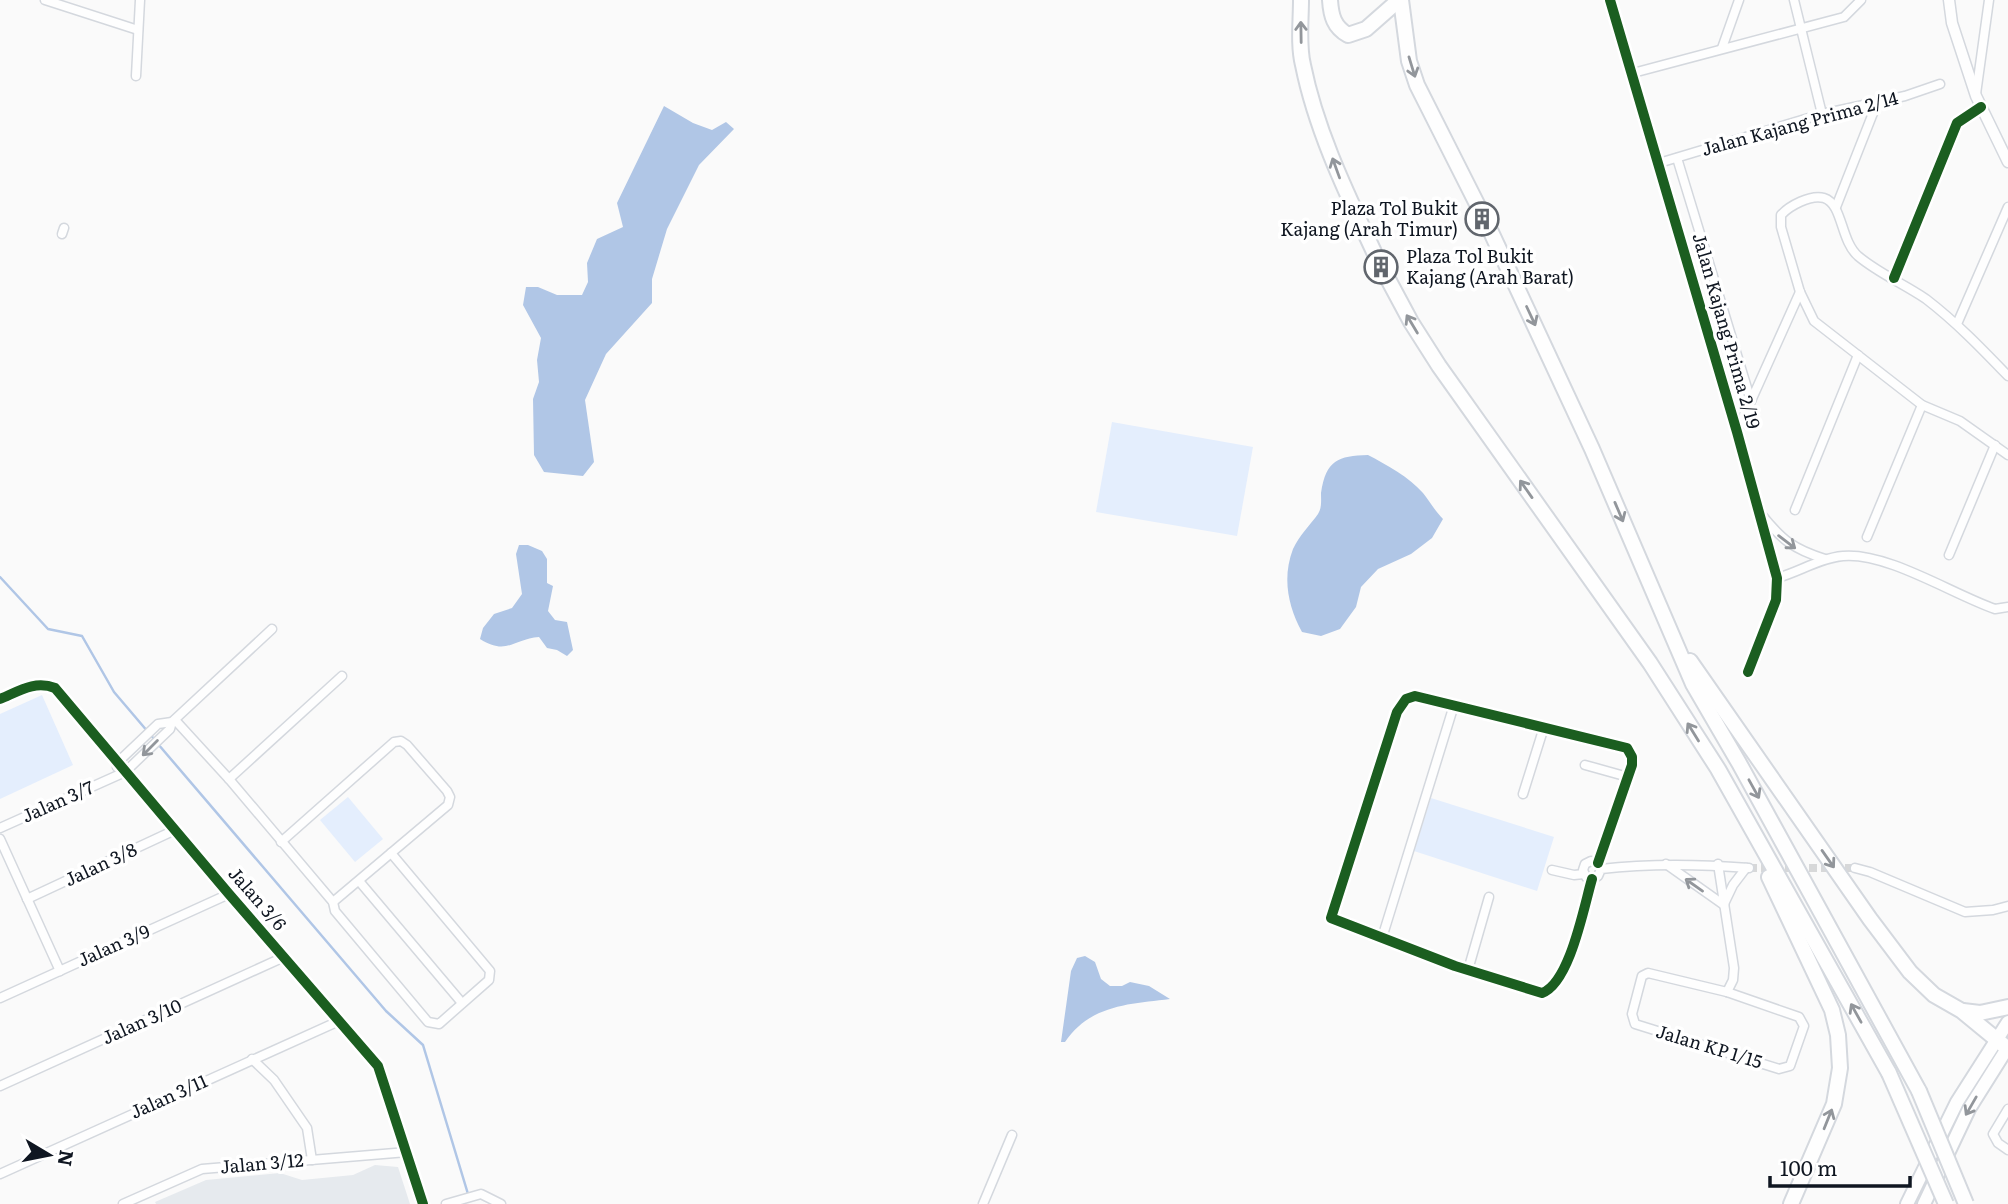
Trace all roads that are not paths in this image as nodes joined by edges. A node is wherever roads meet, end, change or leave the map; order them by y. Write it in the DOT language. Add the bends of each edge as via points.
graph roads {
  1 [pos="46,0"];
  2 [pos="140,0"];
  3 [pos="1301,0"];
  4 [pos="1330,0"];
  5 [pos="1400,0"];
  6 [pos="1610,0"];
  7 [pos="1739,0"];
  8 [pos="1794,0"];
  9 [pos="1861,0"];
  10 [pos="1950,0"];
  11 [pos="1989,0"];
  12 [pos="1801,28"];
  13 [pos="138,30"];
  14 [pos="1722,48"];
  15 [pos="1633,73"];
  16 [pos="136,76"];
  17 [pos="1940,85"];
  18 [pos="1976,96"];
  19 [pos="1877,103"];
  20 [pos="1981,107"];
  21 [pos="1822,114"];
  22 [pos="1677,158"];
  23 [pos="2008,162"];
  24 [pos="1659,163"];
  25 [pos="1477,204"];
  26 [pos="1836,207"];
  27 [pos="2008,207"];
  28 [pos="1491,232"];
  29 [pos="1374,252"];
  30 [pos="1894,278"];
  31 [pos="1389,281"];
  32 [pos="1800,292"];
  33 [pos="1957,324"];
  34 [pos="1858,355"];
  35 [pos="2008,376"];
  36 [pos="1751,401"];
  37 [pos="1922,405"];
  38 [pos="1737,432"];
  39 [pos="1995,444"];
  40 [pos="2008,454"];
  41 [pos="1795,510"];
  42 [pos="1759,512"];
  43 [pos="1867,537"];
  44 [pos="1949,555"];
  45 [pos="1825,559"];
  46 [pos="1777,578"];
  47 [pos="2008,607"];
  48 [pos="272,629"];
  49 [pos="1677,642"];
  50 [pos="1748,672"];
  51 [pos="342,676"];
  52 [pos="0,699"];
  53 [pos="1454,705"];
  54 [pos="173,721"];
  55 [pos="1544,727"];
  56 [pos="118,762"];
  57 [pos="1586,765"];
  58 [pos="1718,769"];
  59 [pos="125,772"];
  60 [pos="115,776"];
  61 [pos="1628,777"];
  62 [pos="229,779"];
  63 [pos="1524,794"];
  64 [pos="0,828"];
  65 [pos="174,830"];
  66 [pos="0,839"];
  67 [pos="281,842"];
  68 [pos="391,853"];
  69 [pos="1665,863"];
  70 [pos="1718,864"];
  71 [pos="1599,866"];
  72 [pos="1854,868"];
  73 [pos="1552,870"];
  74 [pos="1588,876"];
  75 [pos="359,881"];
  76 [pos="229,894"];
  77 [pos="1489,897"];
  78 [pos="27,899"];
  79 [pos="333,902"];
  80 [pos="1724,905"];
  81 [pos="2008,906"];
  82 [pos="1382,938"];
  83 [pos="284,957"];
  84 [pos="60,971"];
  85 [pos="1468,971"];
  86 [pos="1727,992"];
  87 [pos="0,998"];
  88 [pos="462,1003"];
  89 [pos="2008,1007"];
  90 [pos="1962,1011"];
  91 [pos="339,1021"];
  92 [pos="2008,1022"];
  93 [pos="2004,1044"];
  94 [pos="252,1059"];
  95 [pos="0,1086"];
  96 [pos="2008,1109"];
  97 [pos="1012,1135"];
  98 [pos="2008,1150"];
  99 [pos="407,1152"];
  100 [pos="312,1160"];
  101 [pos="0,1174"];
  102 [pos="447,1203"];
  103 [pos="494,1203"];
  104 [pos="123,1204"];
  105 [pos="423,1204"];
  106 [pos="983,1204"];
  107 [pos="1791,1204"];
  108 [pos="1907,1204"];
  109 [pos="1924,1204"];
  110 [pos="1946,1204"];
  111 [pos="1966,1204"];
  1 -- 13 [label="street"];
  2 -- 13 [label="street"];
  29 -- 3 [label="highway, one-way" via="1340,181 1302,63"];
  4 -- 5 [label="highway" via="1334,22 1348,35 1366,29"];
  5 -- 25 [label="highway, one-way" via="1409,61 1418,85"];
  6 -- 15 [label="street, Jalan Kajang Prima 2/19"];
  7 -- 14 [label="street"];
  8 -- 12 [label="street"];
  9 -- 12 [label="street" via="1844,17"];
  10 -- 18 [label="street" via="1952,23"];
  11 -- 18 [label="street"];
  12 -- 14 [label="street"];
  12 -- 21 [label="street"];
  13 -- 16 [label="street"];
  14 -- 15 [label="street"];
  15 -- 24 [label="street, Jalan Kajang Prima 2/19"];
  17 -- 19 [label="street, Jalan Kajang Prima 2/14"];
  18 -- 20 [label="street"];
  19 -- 21 [label="street, Jalan Kajang Prima 2/14"];
  19 -- 26 [label="street"];
  20 -- 23 [label="street"];
  20 -- 30 [label="street" via="1957,122"];
  21 -- 22 [label="street, Jalan Kajang Prima 2/14"];
  22 -- 24 [label="street, Jalan Kajang Prima 2/14"];
  22 -- 36 [label="street"];
  24 -- 38 [label="street, Jalan Kajang Prima 2/19"];
  26 -- 30 [label="street" via="1850,247"];
  26 -- 32 [label="street" via="1817,197 1781,215"];
  27 -- 33 [label="street"];
  28 -- 49 [label="highway, one-way"];
  30 -- 33 [label="street"];
  58 -- 31 [label="highway, one-way" via="1650,663 1439,366"];
  32 -- 34 [label="street" via="1814,321"];
  32 -- 36 [label="street"];
  33 -- 35 [label="street"];
  34 -- 37 [label="street"];
  34 -- 41 [label="street"];
  36 -- 38 [label="street"];
  37 -- 39 [label="street" via="1960,421"];
  37 -- 43 [label="street"];
  38 -- 42 [label="street, Jalan Kajang Prima 2/19"];
  39 -- 40 [label="street"];
  39 -- 44 [label="street"];
  42 -- 45 [label="street, one-way" via="1787,543"];
  42 -- 46 [label="street, Jalan Kajang Prima 2/19"];
  45 -- 46 [label="street"];
  45 -- 47 [label="street" via="1870,557 1980,604"];
  46 -- 50 [label="street, Jalan Kajang Prima 2/19" via="1776,600"];
  48 -- 54 [label="street"];
  49 -- 90 [label="highway, one-way" via="1910,972 1934,995"];
  49 -- 111 [label="highway, one-way, bridge" via="1693,684 1919,1091"];
  51 -- 62 [label="street"];
  52 -- 56 [label="street, Jalan 3/6" via="36,684 55,688"];
  53 -- 55 [label="street"];
  53 -- 82 [label="street"];
  53 -- 82 [label="street" via="1415,696 1406,699 1397,712 1332,912 1331,918"];
  54 -- 56 [label="street" via="158,724"];
  54 -- 59 [label="street, Jalan 3/7, one-way"];
  54 -- 62 [label="street"];
  55 -- 61 [label="street" via="1628,748 1632,757"];
  55 -- 63 [label="street"];
  56 -- 59 [label="street, Jalan 3/6"];
  56 -- 60 [label="street"];
  57 -- 61 [label="street"];
  107 -- 58 [label="highway, one-way" via="1834,1104 1840,1068 1838,1035 1832,1010"];
  110 -- 58 [label="highway, one-way, bridge" via="1889,1073"];
  59 -- 60 [label="street, Jalan 3/7"];
  59 -- 65 [label="street, Jalan 3/6"];
  60 -- 64 [label="street, Jalan 3/7"];
  61 -- 71 [label="street"];
  62 -- 67 [label="street"];
  65 -- 76 [label="street, Jalan 3/6"];
  65 -- 78 [label="street, Jalan 3/8"];
  66 -- 78 [label="street"];
  67 -- 68 [label="street" via="394,742 401,741 450,797 448,805"];
  67 -- 79 [label="street"];
  68 -- 75 [label="street"];
  68 -- 88 [label="street" via="490,971 489,980"];
  69 -- 70 [label="street"];
  69 -- 71 [label="street"];
  80 -- 69 [label="street, one-way"];
  70 -- 80 [label="street"];
  70 -- 80 [label="street" via="1747,868"];
  71 -- 74 [label="street" via="1598,876"];
  71 -- 74 [label="street" via="1591,861 1585,864"];
  72 -- 81 [label="street" via="1965,912"];
  73 -- 74 [label="street"];
  74 -- 85 [label="street" via="1565,967 1549,991 1531,991"];
  75 -- 79 [label="street"];
  75 -- 88 [label="street"];
  76 -- 83 [label="street, Jalan 3/6"];
  76 -- 84 [label="street, Jalan 3/9"];
  77 -- 85 [label="street"];
  78 -- 84 [label="street"];
  79 -- 88 [label="street" via="335,911 428,1022 439,1024"];
  80 -- 86 [label="street" via="1734,968"];
  82 -- 85 [label="street"];
  83 -- 91 [label="street, Jalan 3/6"];
  83 -- 95 [label="street, Jalan 3/10"];
  84 -- 87 [label="street, Jalan 3/9"];
  86 -- 86 [label="street, Jalan KP 1/15" via="1802,1019 1804,1026 1790,1066 1779,1069 1635,1024 1632,1014 1642,976 1648,973"];
  89 -- 90 [label="highway" via="1980,1013"];
  90 -- 93 [label="highway"];
  91 -- 94 [label="street, Jalan 3/11"];
  91 -- 99 [label="street, Jalan 3/6" via="379,1066"];
  92 -- 93 [label="main road"];
  93 -- 108 [label="main road" via="1957,1102"];
  93 -- 109 [label="main road, one-way"];
  94 -- 100 [label="street" via="274,1080 307,1128"];
  94 -- 101 [label="street, Jalan 3/11"];
  96 -- 98 [label="street" via="1993,1134"];
  97 -- 106 [label="street"];
  99 -- 100 [label="street, Jalan 3/12"];
  99 -- 105 [label="street, Jalan 3/6"];
  100 -- 104 [label="street, Jalan 3/12" via="202,1169"];
  102 -- 103 [label="street" via="481,1194"];
}
